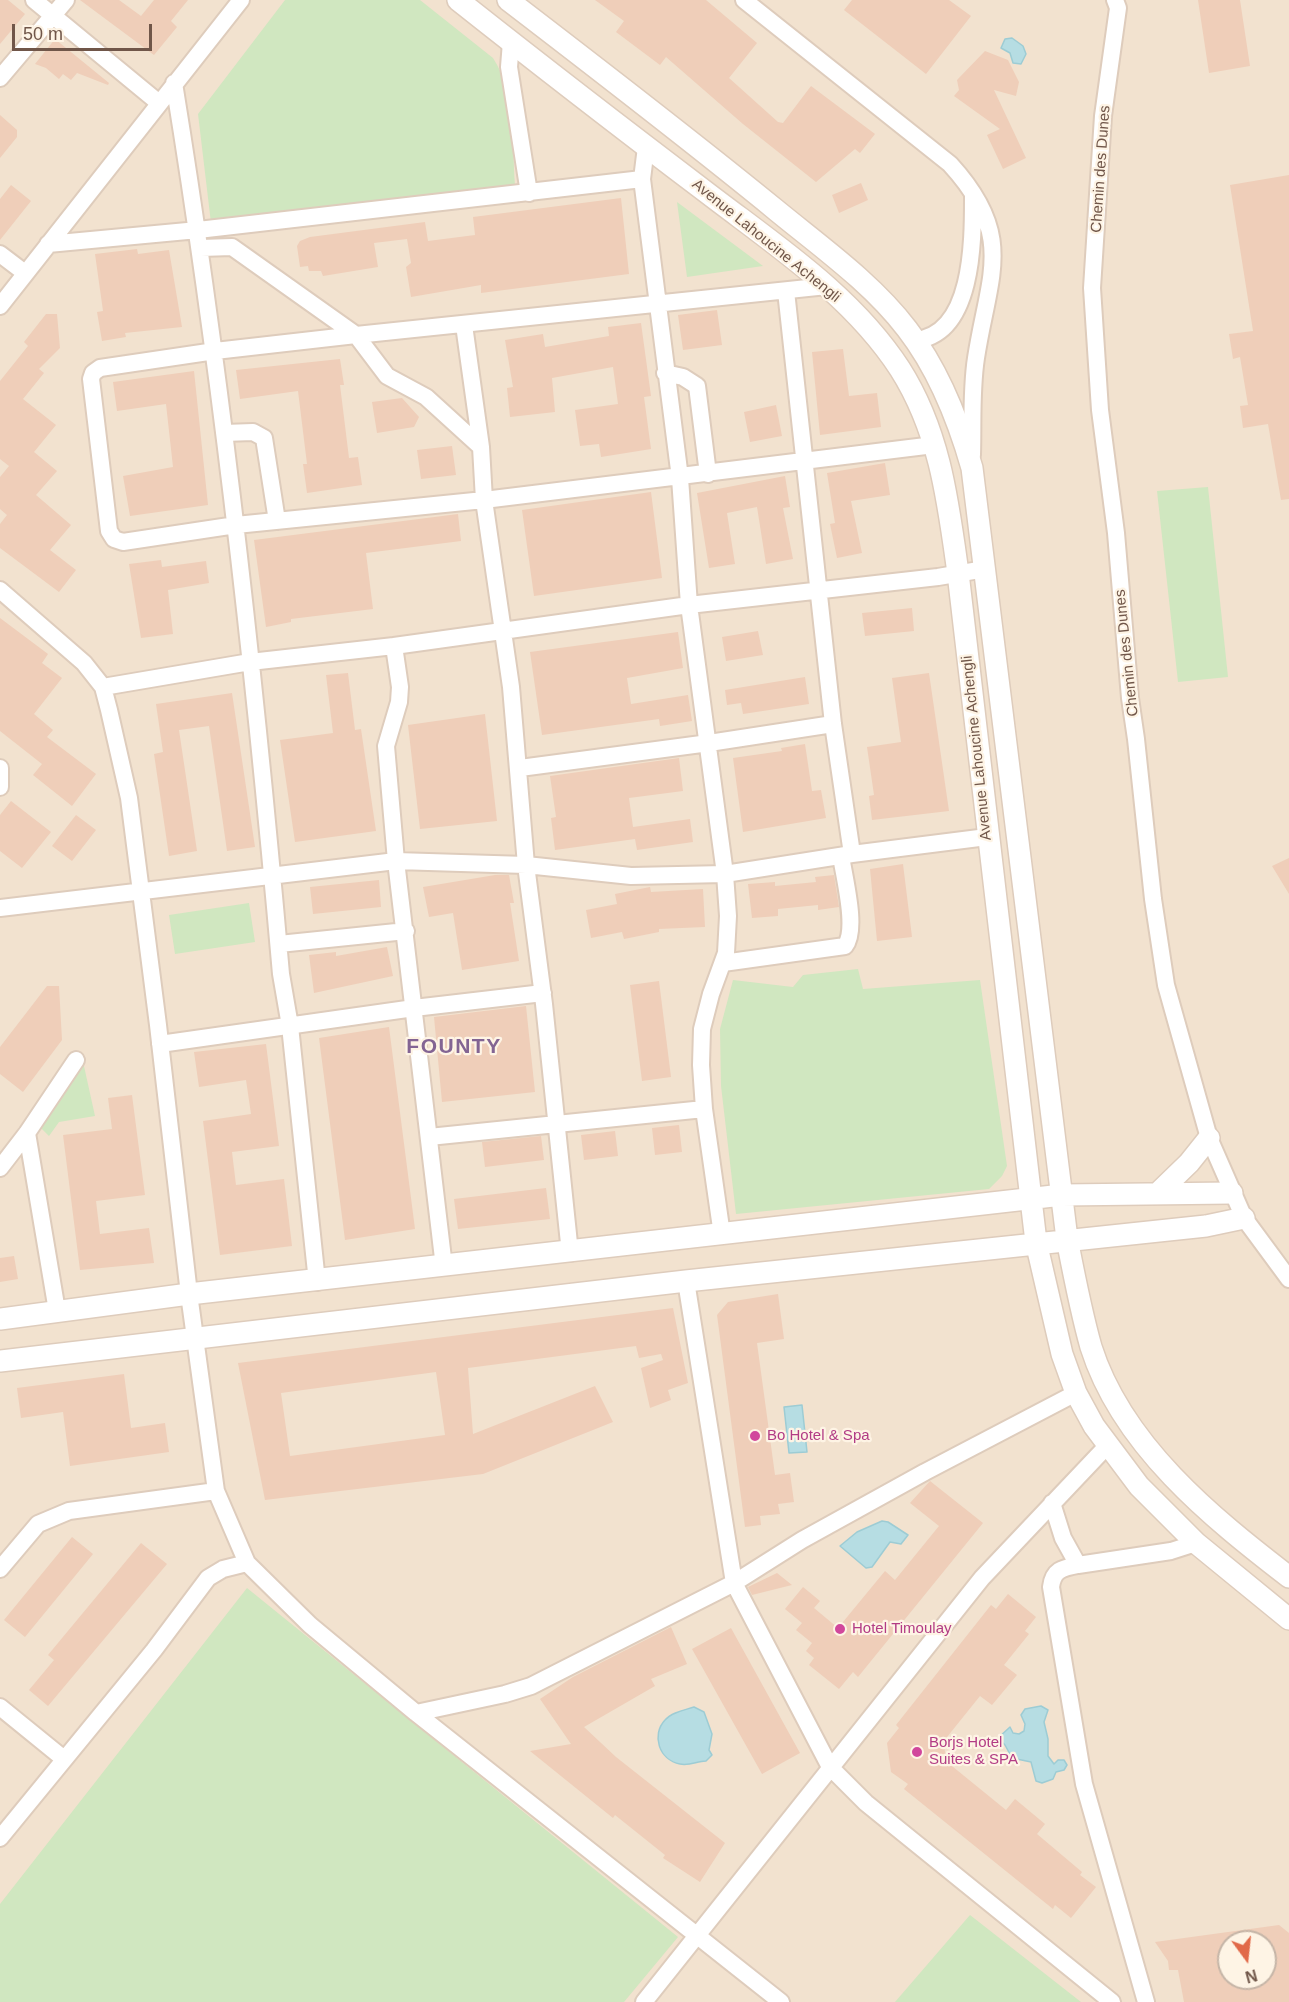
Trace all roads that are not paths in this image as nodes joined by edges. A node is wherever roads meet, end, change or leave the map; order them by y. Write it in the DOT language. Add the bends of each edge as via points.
graph roads {
  1 [pos="34,0"];
  2 [pos="66,0"];
  3 [pos="241,0"];
  4 [pos="458,0"];
  5 [pos="508,0"];
  6 [pos="744,0"];
  7 [pos="1115,0"];
  8 [pos="53,15"];
  9 [pos="511,42"];
  10 [pos="1,73"];
  11 [pos="174,83"];
  12 [pos="159,103"];
  13 [pos="646,147"];
  14 [pos="642,179"];
  15 [pos="529,193"];
  16 [pos="973,194"];
  17 [pos="198,230"];
  18 [pos="48,244"];
  19 [pos="201,248"];
  20 [pos="0,254"];
  21 [pos="25,273"];
  22 [pos="827,286"];
  23 [pos="786,291"];
  24 [pos="656,302"];
  25 [pos="0,306"];
  26 [pos="464,325"];
  27 [pos="356,335"];
  28 [pos="915,340"];
  29 [pos="214,351"];
  30 [pos="665,373"];
  31 [pos="224,433"];
  32 [pos="934,445"];
  33 [pos="480,447"];
  34 [pos="804,462"];
  35 [pos="972,468"];
  36 [pos="708,474"];
  37 [pos="680,478"];
  38 [pos="484,500"];
  39 [pos="277,521"];
  40 [pos="236,525"];
  41 [pos="985,569"];
  42 [pos="958,573"];
  43 [pos="0,590"];
  44 [pos="819,590"];
  45 [pos="689,604"];
  46 [pos="504,630"];
  47 [pos="394,646"];
  48 [pos="250,662"];
  49 [pos="102,687"];
  50 [pos="833,724"];
  51 [pos="710,744"];
  52 [pos="0,768"];
  53 [pos="520,768"];
  54 [pos="0,787"];
  55 [pos="987,837"];
  56 [pos="847,855"];
  57 [pos="396,861"];
  58 [pos="526,865"];
  59 [pos="725,874"];
  60 [pos="273,876"];
  61 [pos="141,891"];
  62 [pos="0,908"];
  63 [pos="405,931"];
  64 [pos="279,944"];
  65 [pos="723,963"];
  66 [pos="543,993"];
  67 [pos="414,1008"];
  68 [pos="290,1026"];
  69 [pos="160,1044"];
  70 [pos="76,1060"];
  71 [pos="704,1109"];
  72 [pos="557,1124"];
  73 [pos="27,1133"];
  74 [pos="429,1137"];
  75 [pos="1209,1138"];
  76 [pos="0,1168"];
  77 [pos="1158,1193"];
  78 [pos="1232,1193"];
  79 [pos="1062,1195"];
  80 [pos="1031,1198"];
  81 [pos="1244,1218"];
  82 [pos="722,1235"];
  83 [pos="1068,1239"];
  84 [pos="1036,1242"];
  85 [pos="570,1253"];
  86 [pos="444,1267"];
  87 [pos="1289,1279"];
  88 [pos="686,1281"];
  89 [pos="317,1282"];
  90 [pos="189,1294"];
  91 [pos="57,1311"];
  92 [pos="0,1319"];
  93 [pos="195,1338"];
  94 [pos="0,1361"];
  95 [pos="1076,1393"];
  96 [pos="1107,1446"];
  97 [pos="216,1491"];
  98 [pos="1052,1503"];
  99 [pos="1196,1543"];
  100 [pos="247,1563"];
  101 [pos="1078,1565"];
  102 [pos="0,1569"];
  103 [pos="1289,1577"];
  104 [pos="734,1583"];
  105 [pos="1289,1619"];
  106 [pos="0,1707"];
  107 [pos="416,1713"];
  108 [pos="64,1759"];
  109 [pos="830,1767"];
  110 [pos="0,1839"];
  111 [pos="698,1933"];
  112 [pos="644,2002"];
  113 [pos="781,2002"];
  114 [pos="1112,2002"];
  115 [pos="1146,2002"];
  1 -- 8 [label="street"];
  2 -- 8 [label="street"];
  3 -- 11 [label="street"];
  4 -- 9 [label="street, Avenue Lahoucine Achengli"];
  5 -- 28 [label="street, Avenue Lahoucine Achengli" via="654,111 814,241 885,303"];
  6 -- 16 [label="street" via="950,165"];
  7 -- 75 [label="street, Chemin des Dunes" via="1118,8 1103,116 1092,288 1100,410 1153,899 1166,985"];
  8 -- 10 [label="street"];
  8 -- 12 [label="street"];
  9 -- 13 [label="street, Avenue Lahoucine Achengli"];
  9 -- 15 [label="street" via="509,67"];
  11 -- 12 [label="street"];
  11 -- 17 [label="street"];
  12 -- 18 [label="street"];
  13 -- 14 [label="street"];
  13 -- 22 [label="street, Avenue Lahoucine Achengli"];
  14 -- 15 [label="street"];
  14 -- 24 [label="street"];
  15 -- 17 [label="street"];
  16 -- 28 [label="street" via="972,248 957,309 942,332"];
  16 -- 35 [label="street" via="987,216 994,248 976,361"];
  17 -- 18 [label="street"];
  17 -- 19 [label="street"];
  18 -- 21 [label="street"];
  19 -- 27 [label="street" via="232,248"];
  19 -- 29 [label="street"];
  20 -- 21 [label="street"];
  21 -- 25 [label="street"];
  22 -- 23 [label="street"];
  22 -- 32 [label="street, Avenue Lahoucine Achengli" via="875,336 900,370"];
  23 -- 24 [label="street"];
  23 -- 34 [label="street"];
  24 -- 26 [label="street"];
  24 -- 30 [label="street"];
  26 -- 27 [label="street"];
  26 -- 33 [label="street"];
  27 -- 29 [label="street"];
  27 -- 33 [label="street" via="387,376 431,401"];
  28 -- 35 [label="street, Avenue Lahoucine Achengli" via="943,390"];
  29 -- 31 [label="street"];
  29 -- 40 [label="street" via="100,368 93,373 109,531 114,539 123,542"];
  30 -- 36 [label="street" via="683,377 697,386"];
  30 -- 37 [label="street"];
  31 -- 39 [label="street" via="253,432 264,438"];
  31 -- 40 [label="street"];
  32 -- 34 [label="street"];
  32 -- 42 [label="street, Avenue Lahoucine Achengli" via="944,474"];
  33 -- 38 [label="street"];
  34 -- 36 [label="street"];
  34 -- 44 [label="street"];
  35 -- 41 [label="street, Avenue Lahoucine Achengli"];
  36 -- 37 [label="street"];
  37 -- 38 [label="street"];
  37 -- 45 [label="street"];
  38 -- 39 [label="street"];
  38 -- 46 [label="street"];
  39 -- 40 [label="street"];
  40 -- 48 [label="street"];
  41 -- 42 [label="street"];
  41 -- 79 [label="street, Avenue Lahoucine Achengli"];
  42 -- 44 [label="street"];
  42 -- 55 [label="street, Avenue Lahoucine Achengli"];
  43 -- 49 [label="street" via="84,663"];
  44 -- 45 [label="street"];
  44 -- 50 [label="street"];
  45 -- 46 [label="street"];
  45 -- 51 [label="street"];
  46 -- 47 [label="street"];
  46 -- 53 [label="street"];
  47 -- 48 [label="street"];
  47 -- 57 [label="street" via="400,695 386,746"];
  48 -- 49 [label="street"];
  48 -- 60 [label="street"];
  49 -- 61 [label="street" via="129,798"];
  50 -- 51 [label="street"];
  50 -- 56 [label="street"];
  51 -- 53 [label="street"];
  51 -- 59 [label="street"];
  52 -- 54 [label="street"];
  53 -- 58 [label="street"];
  55 -- 56 [label="street"];
  55 -- 80 [label="street, Avenue Lahoucine Achengli"];
  56 -- 59 [label="street"];
  56 -- 65 [label="street" via="850,940 845,946"];
  57 -- 58 [label="street"];
  57 -- 60 [label="street"];
  57 -- 63 [label="street"];
  58 -- 59 [label="street" via="631,876"];
  58 -- 66 [label="street"];
  59 -- 65 [label="street" via="728,916"];
  60 -- 61 [label="street"];
  60 -- 64 [label="street"];
  61 -- 62 [label="street"];
  61 -- 69 [label="street"];
  63 -- 64 [label="street"];
  63 -- 67 [label="street"];
  64 -- 68 [label="street"];
  65 -- 71 [label="street" via="702,1029"];
  66 -- 67 [label="street"];
  66 -- 72 [label="street"];
  67 -- 68 [label="street"];
  67 -- 74 [label="street"];
  68 -- 69 [label="street"];
  68 -- 89 [label="street"];
  69 -- 90 [label="street"];
  70 -- 73 [label="street"];
  71 -- 72 [label="street"];
  71 -- 82 [label="street"];
  72 -- 74 [label="street"];
  72 -- 85 [label="street"];
  73 -- 76 [label="street"];
  73 -- 91 [label="street"];
  74 -- 86 [label="street"];
  75 -- 77 [label="street"];
  75 -- 78 [label="street, Chemin des Dunes"];
  77 -- 78 [label="street"];
  77 -- 79 [label="street"];
  78 -- 81 [label="street, Chemin des Dunes"];
  79 -- 80 [label="street"];
  79 -- 83 [label="street, Avenue Lahoucine Achengli"];
  80 -- 82 [label="street"];
  80 -- 84 [label="street, Avenue Lahoucine Achengli"];
  81 -- 83 [label="street" via="1206,1226"];
  81 -- 87 [label="street, Chemin des Dunes"];
  82 -- 85 [label="street"];
  83 -- 84 [label="street"];
  83 -- 103 [label="street, Avenue Lahoucine Achengli" via="1092,1348 1105,1381 1134,1430 1167,1470 1245,1543"];
  84 -- 88 [label="street"];
  84 -- 95 [label="street, Avenue Lahoucine Achengli" via="1052,1318"];
  85 -- 86 [label="street"];
  86 -- 89 [label="street"];
  88 -- 93 [label="street"];
  88 -- 104 [label="street"];
  89 -- 90 [label="street"];
  90 -- 91 [label="street"];
  90 -- 93 [label="street"];
  91 -- 92 [label="street"];
  93 -- 94 [label="street"];
  93 -- 97 [label="street"];
  95 -- 96 [label="street, Avenue Lahoucine Achengli"];
  95 -- 104 [label="street" via="802,1540"];
  96 -- 98 [label="street"];
  96 -- 99 [label="street, Avenue Lahoucine Achengli" via="1139,1486"];
  97 -- 100 [label="street"];
  97 -- 102 [label="street" via="61,1514 38,1524"];
  98 -- 101 [label="street" via="1063,1538"];
  98 -- 109 [label="street" via="982,1578"];
  99 -- 101 [label="street" via="1171,1551"];
  99 -- 105 [label="street, Avenue Lahoucine Achengli"];
  100 -- 107 [label="street" via="310,1625"];
  100 -- 108 [label="street" via="223,1569 208,1578"];
  101 -- 115 [label="street" via="1057,1571 1050,1587 1084,1784"];
  104 -- 107 [label="street" via="531,1686"];
  104 -- 109 [label="street"];
  106 -- 108 [label="street"];
  107 -- 111 [label="street"];
  108 -- 110 [label="street"];
  109 -- 111 [label="street"];
  109 -- 114 [label="street" via="866,1803"];
  111 -- 112 [label="street"];
  111 -- 113 [label="street"];
}
